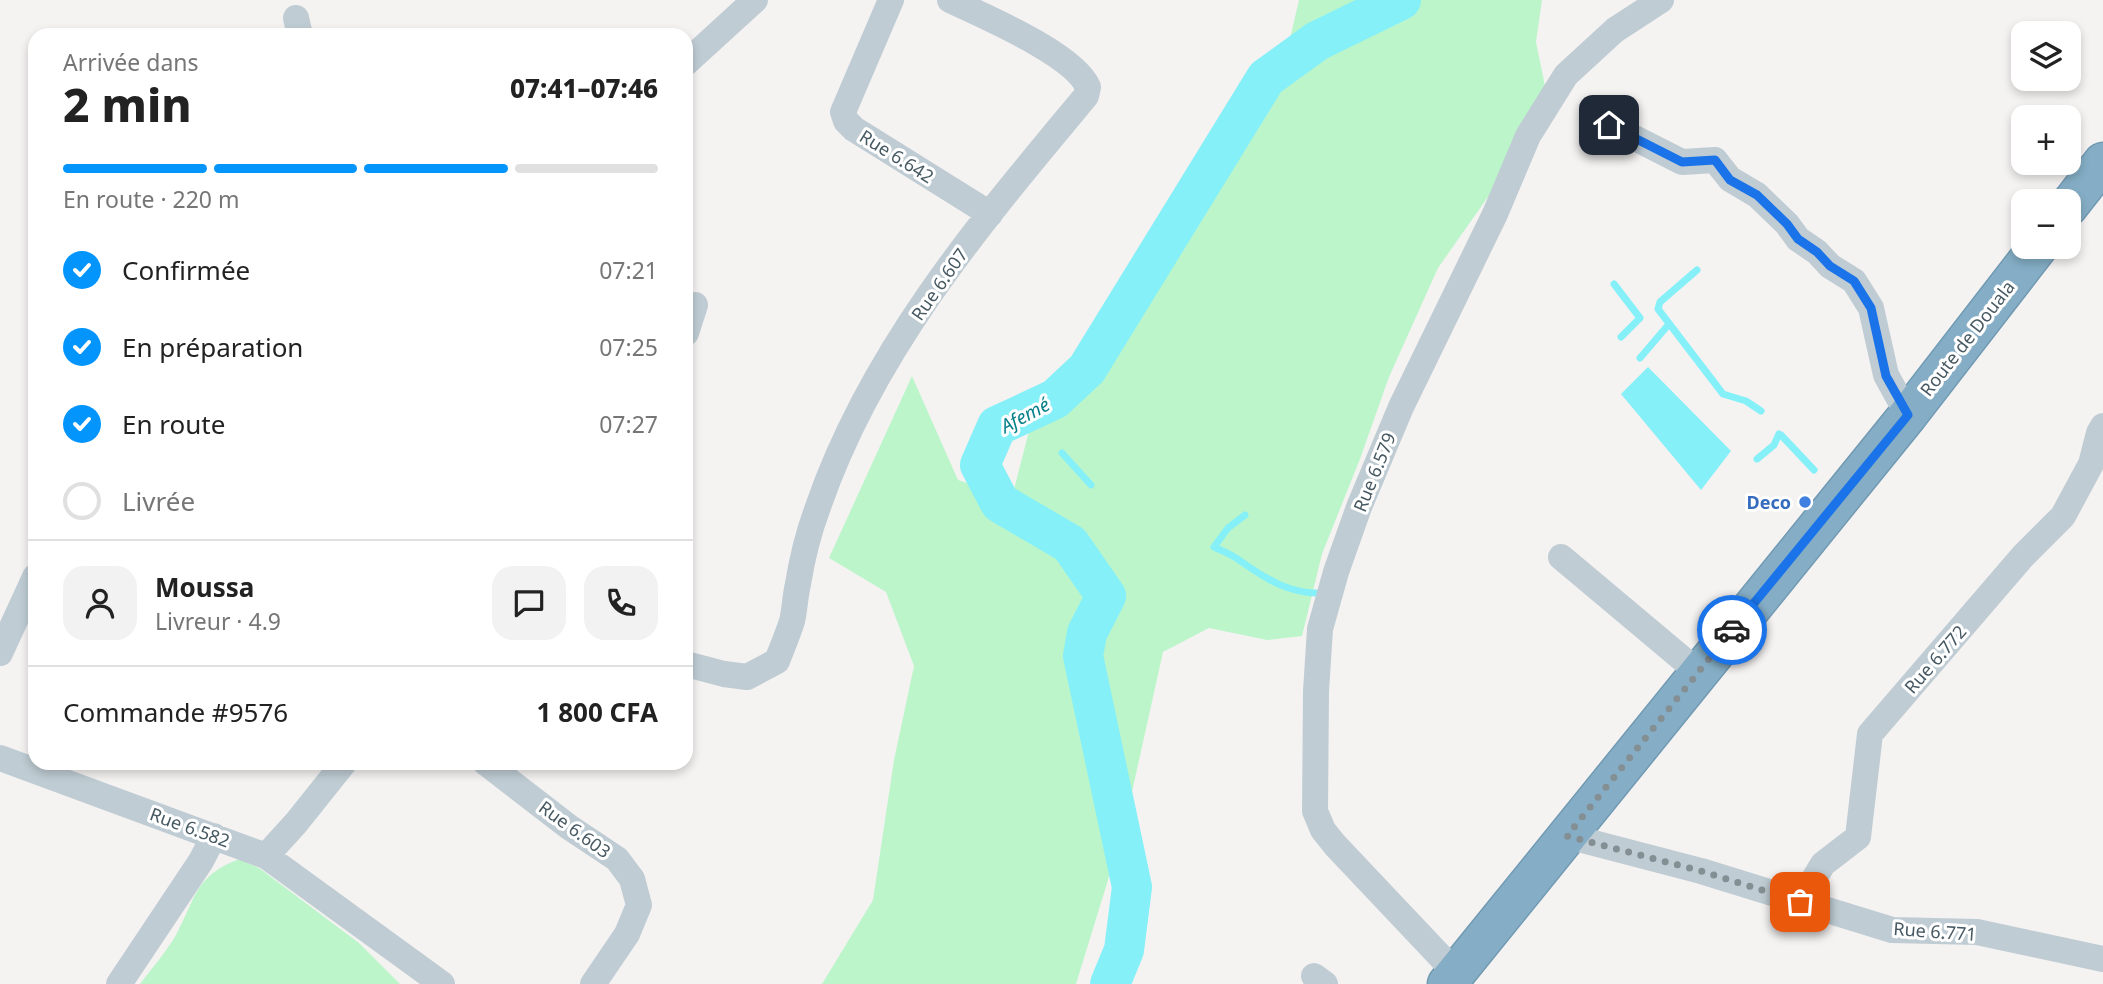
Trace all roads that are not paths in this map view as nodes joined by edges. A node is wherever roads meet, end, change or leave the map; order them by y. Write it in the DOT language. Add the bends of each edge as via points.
graph roads {
  1 [pos="755,0"];
  2 [pos="891,0"];
  3 [pos="950,0"];
  4 [pos="1661,0"];
  5 [pos="693,57"];
  6 [pos="1609,125"];
  7 [pos="2103,162"];
  8 [pos="2081,190"];
  9 [pos="990,214"];
  10 [pos="2029,259"];
  11 [pos="695,305"];
  12 [pos="693,311"];
  13 [pos="1908,415"];
  14 [pos="2103,426"];
  15 [pos="1561,557"];
  16 [pos="28,592"];
  17 [pos="0,653"];
  18 [pos="693,666"];
  19 [pos="1698,672"];
  20 [pos="0,758"];
  21 [pos="28,768"];
  22 [pos="33,770"];
  23 [pos="338,770"];
  24 [pos="495,770"];
  25 [pos="214,836"];
  26 [pos="1567,836"];
  27 [pos="266,856"];
  28 [pos="1800,902"];
  29 [pos="2103,959"];
  30 [pos="1451,978"];
  31 [pos="119,984"];
  32 [pos="442,984"];
  33 [pos="593,984"];
  1 -- 5 [label="street"];
  2 -- 9 [label="street, Rue 6.642" via="843,112 846,121"];
  3 -- 9 [label="street, Rue 6.607" via="1052,54 1085,79 1088,87 1086,96"];
  4 -- 30 [label="street, Rue 6.579" via="1615,30 1566,75 1528,136 1401,407 1336,572 1320,629 1315,811 1335,845"];
  6 -- 13 [label="street" via="1682,162 1715,160 1730,180 1757,195 1798,239 1854,281 1871,308 1886,376"];
  7 -- 8 [label="highway"];
  9 -- 18 [label="street, Rue 6.607" via="880,371 841,450 817,508 792,621 778,661 747,677"];
  10 -- 13 [label="highway, Route de Douala"];
  11 -- 12 [label="street"];
  13 -- 19 [label="highway, Route de Douala"];
  14 -- 28 [label="street, Rue 6.772" via="2091,464 2063,516 1870,734 1857,837 1823,863"];
  15 -- 19 [label="street"];
  16 -- 17 [label="street"];
  19 -- 26 [label="highway, Route de Douala"];
  20 -- 21 [label="street, Rue 6.582"];
  22 -- 25 [label="street, Rue 6.582"];
  23 -- 27 [label="street"];
  24 -- 33 [label="street, Rue 6.603" via="617,859 632,879 639,905 627,934"];
  25 -- 27 [label="street, Rue 6.582"];
  25 -- 31 [label="street"];
  26 -- 28 [label="street, Rue 6.771"];
  26 -- 30 [label="highway, Route de Douala"];
  27 -- 32 [label="street"];
  28 -- 29 [label="street, Rue 6.771" via="1892,930 1977,932"];
}
